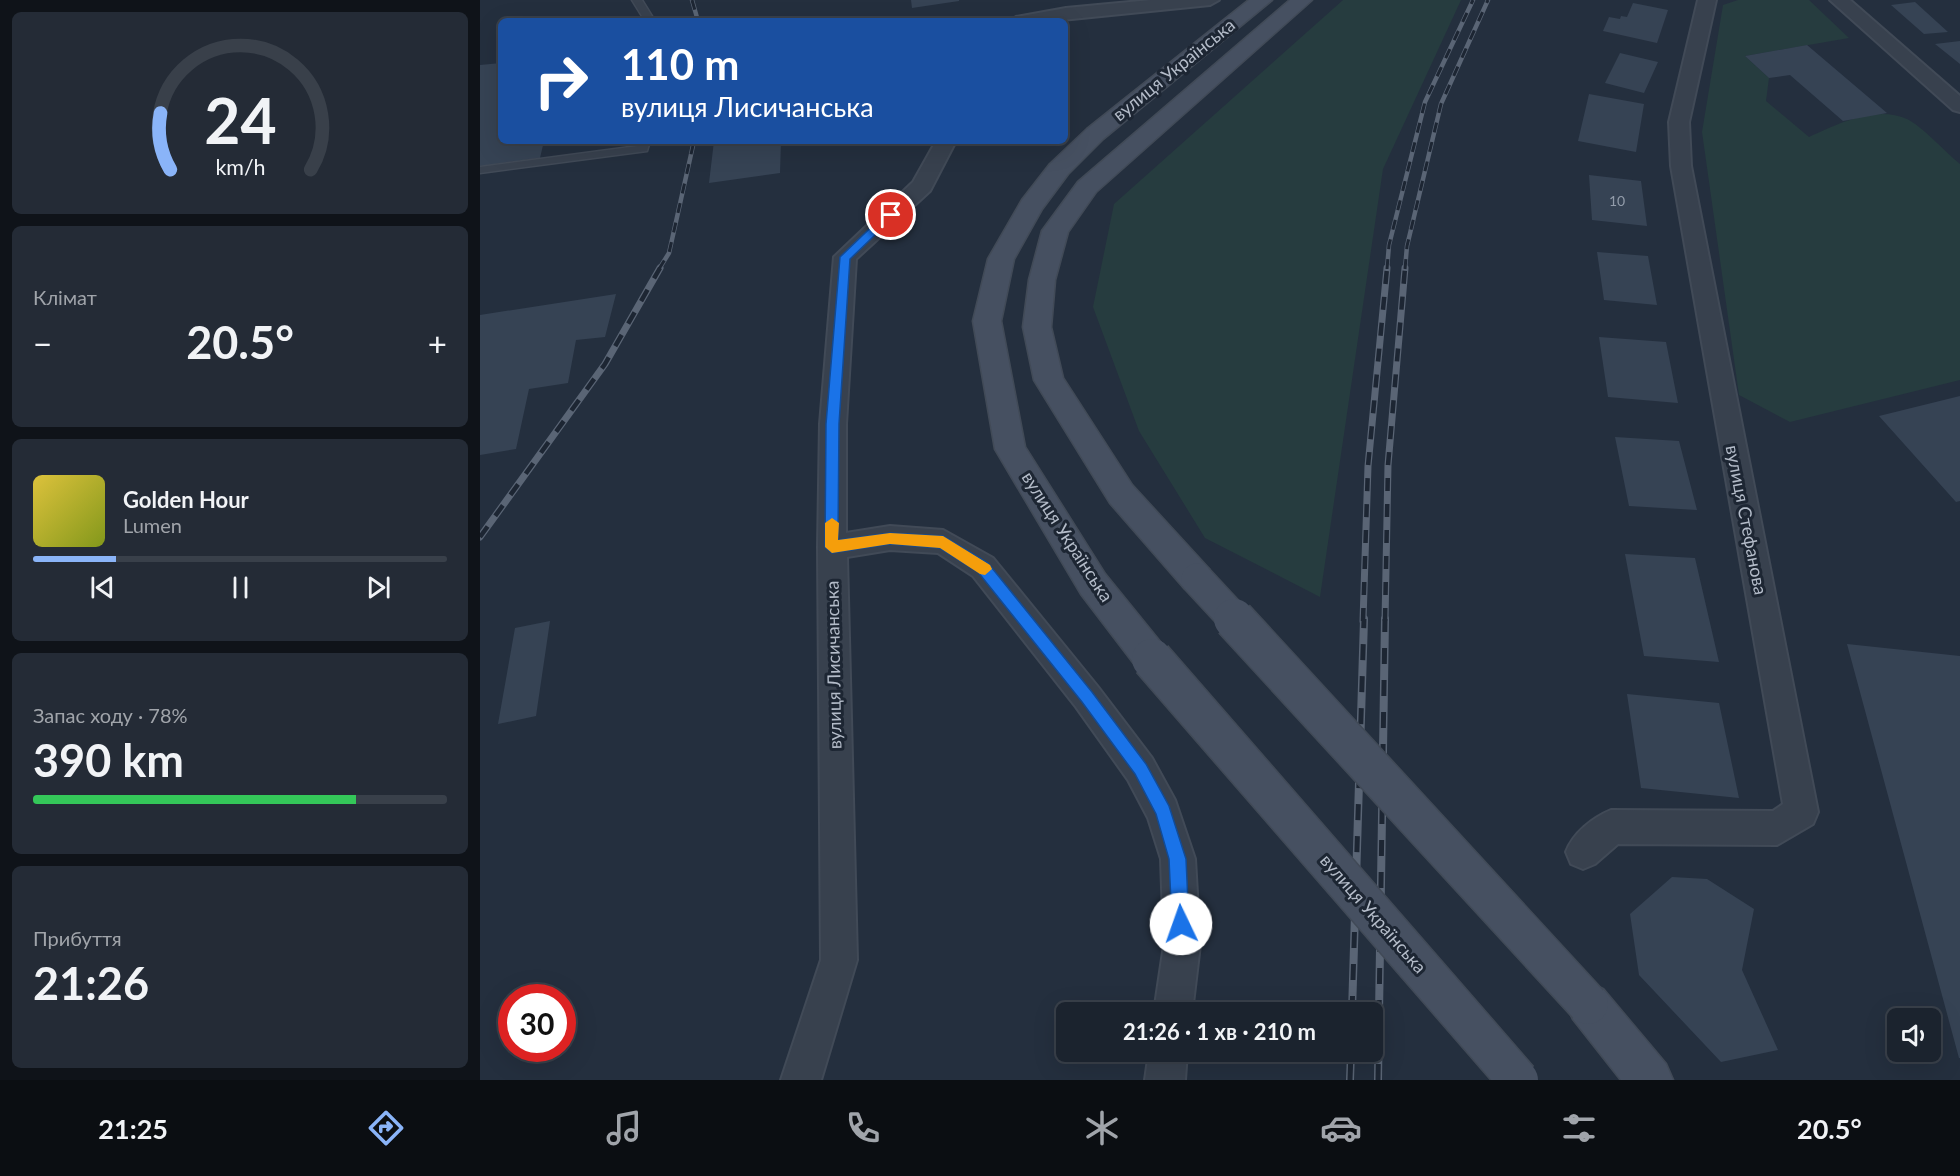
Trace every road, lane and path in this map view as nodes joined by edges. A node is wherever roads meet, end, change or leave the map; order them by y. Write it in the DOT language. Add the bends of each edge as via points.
graph roads {
  1 [pos="637,0"];
  2 [pos="1210,0"];
  3 [pos="1262,0"];
  4 [pos="1302,0"];
  5 [pos="1707,0"];
  6 [pos="1847,1"];
  7 [pos="648,18"];
  8 [pos="1038,18"];
  9 [pos="1960,106"];
  10 [pos="644,144"];
  11 [pos="943,144"];
  12 [pos="480,170"];
  13 [pos="832,547"];
  14 [pos="1583,852"];
  15 [pos="1174,1002"];
  16 [pos="1167,1062"];
  17 [pos="801,1080"];
  18 [pos="1165,1080"];
  19 [pos="1518,1080"];
  20 [pos="1650,1080"];
  1 -- 7 [label="lane"];
  2 -- 8 [label="street"];
  3 -- 19 [label="main road, вулиця Українська, bridge" via="1095,134 1059,169 1031,206 1001,259 987,321 1010,448 1093,584 1152,659"];
  4 -- 20 [label="main road, вулиця Українська, bridge" via="1087,186 1055,231 1042,280 1037,327 1049,380 1121,494 1588,1004"];
  5 -- 14 [label="street, вулиця Стефанова" via="1679,122 1681,166 1801,812 1777,828 1611,827"];
  6 -- 9 [label="street"];
  10 -- 12 [label="lane" via="643,149"];
  11 -- 13 [label="street, вулиця Лисичанська" via="922,186 845,257 833,424"];
  13 -- 15 [label="street" via="890,538 943,542 983,567 1127,751 1163,812 1178,859 1182,945"];
  13 -- 17 [label="street, вулиця Лисичанська" via="839,960"];
  16 -- 18 [label="street"];
}
